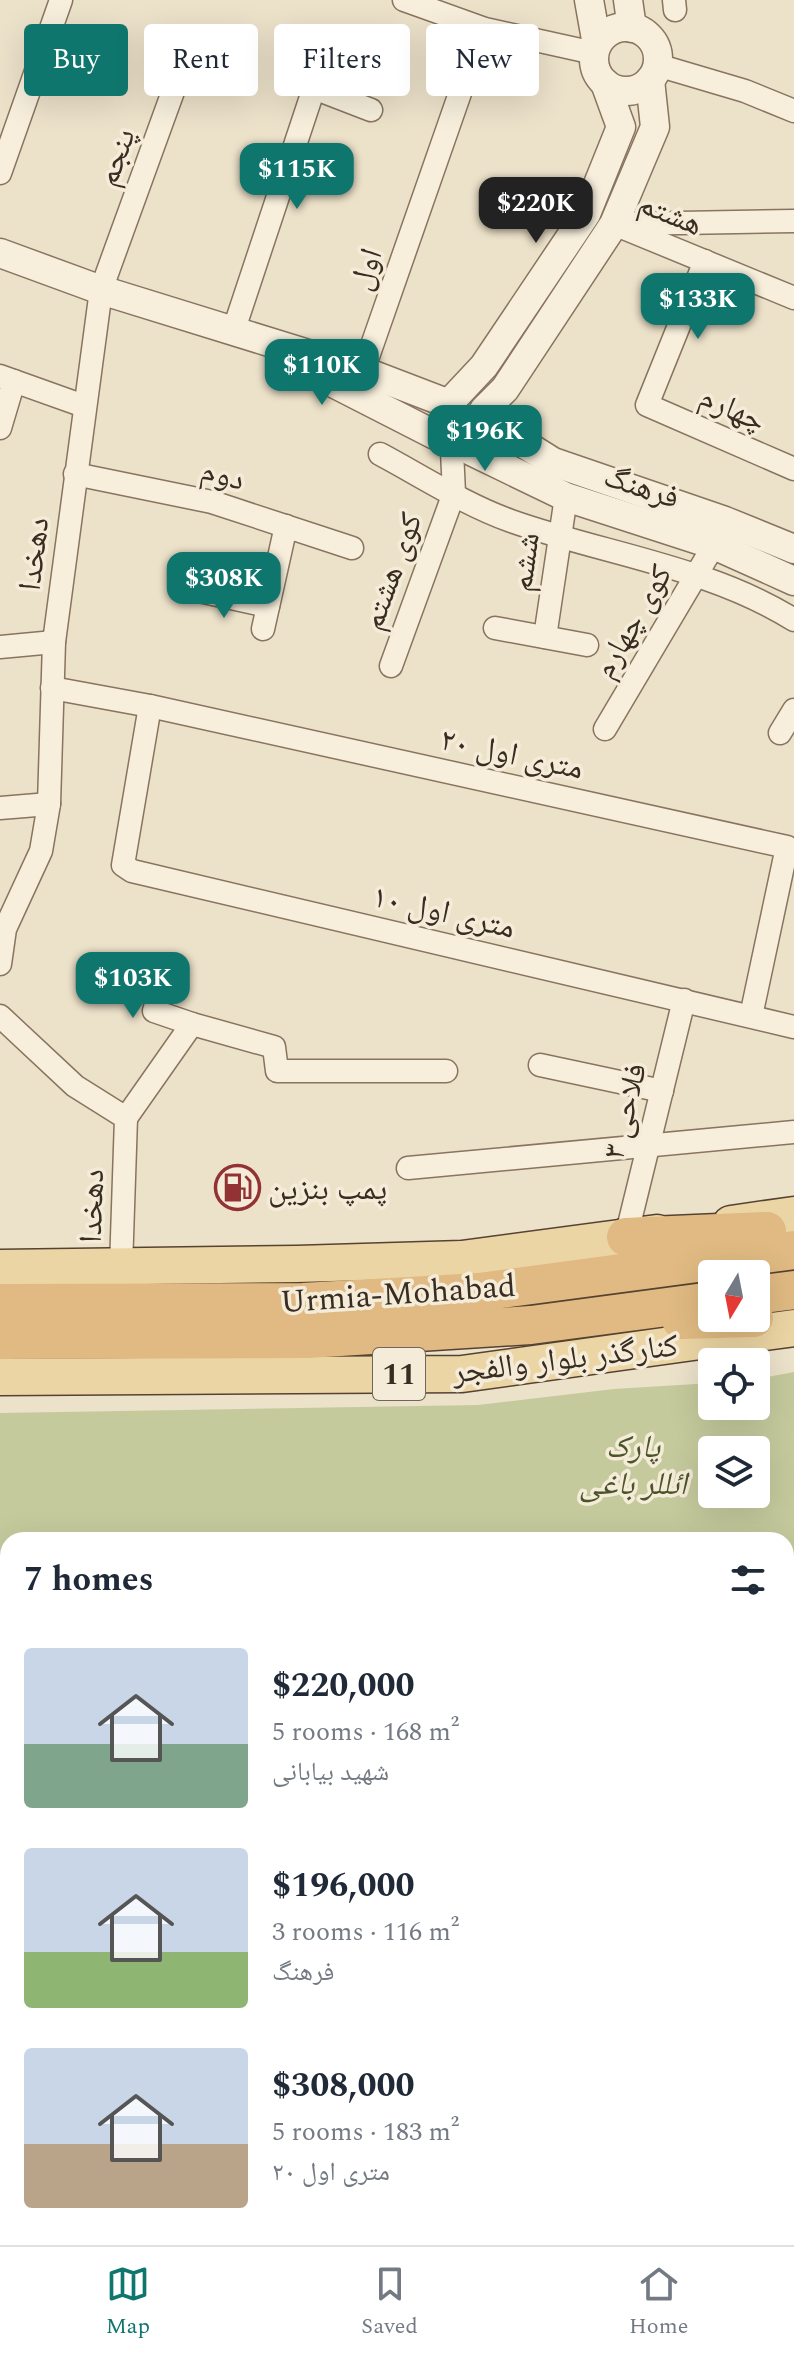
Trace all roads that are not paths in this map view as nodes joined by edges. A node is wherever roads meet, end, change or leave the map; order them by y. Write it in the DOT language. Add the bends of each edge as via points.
graph roads {
  1 [pos="61,0"];
  2 [pos="404,0"];
  3 [pos="589,0"];
  4 [pos="630,14"];
  5 [pos="596,49"];
  6 [pos="654,73"];
  7 [pos="605,83"];
  8 [pos="171,96"];
  9 [pos="459,96"];
  10 [pos="371,110"];
  11 [pos="794,111"];
  12 [pos="0,173"];
  13 [pos="794,221"];
  14 [pos="614,224"];
  15 [pos="0,253"];
  16 [pos="705,261"];
  17 [pos="101,290"];
  18 [pos="794,298"];
  19 [pos="233,332"];
  20 [pos="363,371"];
  21 [pos="7,378"];
  22 [pos="449,400"];
  23 [pos="84,406"];
  24 [pos="486,416"];
  25 [pos="0,428"];
  26 [pos="453,446"];
  27 [pos="380,454"];
  28 [pos="794,469"];
  29 [pos="75,474"];
  30 [pos="454,493"];
  31 [pos="566,497"];
  32 [pos="286,526"];
  33 [pos="560,536"];
  34 [pos="714,545"];
  35 [pos="352,548"];
  36 [pos="794,549"];
  37 [pos="695,576"];
  38 [pos="794,581"];
  39 [pos="190,589"];
  40 [pos="268,606"];
  41 [pos="794,620"];
  42 [pos="495,628"];
  43 [pos="263,629"];
  44 [pos="545,637"];
  45 [pos="54,642"];
  46 [pos="587,645"];
  47 [pos="0,647"];
  48 [pos="391,666"];
  49 [pos="52,688"];
  50 [pos="150,706"];
  51 [pos="794,710"];
  52 [pos="605,729"];
  53 [pos="780,733"];
  54 [pos="49,804"];
  55 [pos="0,808"];
  56 [pos="791,847"];
  57 [pos="2,929"];
  58 [pos="0,964"];
  59 [pos="166,971"];
  60 [pos="684,1000"];
  61 [pos="0,1016"];
  62 [pos="751,1016"];
  63 [pos="192,1024"];
  64 [pos="794,1027"];
  65 [pos="540,1065"];
  66 [pos="446,1071"];
  67 [pos="662,1091"];
  68 [pos="126,1118"];
  69 [pos="794,1132"];
  70 [pos="649,1145"];
  71 [pos="408,1168"];
  72 [pos="794,1215"];
  73 [pos="794,1230"];
  74 [pos="626,1237"];
  75 [pos="794,1250"];
  76 [pos="121,1267"];
  77 [pos="0,1268"];
  78 [pos="794,1290"];
  79 [pos="770,1293"];
  80 [pos="0,1303"];
  81 [pos="698,1303"];
  82 [pos="794,1317"];
  83 [pos="770,1318"];
  84 [pos="698,1320"];
  85 [pos="531,1325"];
  86 [pos="794,1328"];
  87 [pos="0,1340"];
  88 [pos="0,1377"];
  1 -- 12 [label="street"];
  2 -- 5 [label="street" via="485,29"];
  3 -- 5 [label="street"];
  4 -- 5 [label="street"];
  4 -- 6 [label="street" via="655,46"];
  5 -- 7 [label="street" via="596,70"];
  6 -- 7 [label="street" via="633,90"];
  6 -- 11 [label="street" via="745,91"];
  6 -- 14 [label="street" via="655,127"];
  7 -- 22 [label="street" via="621,127 586,214 484,366"];
  8 -- 17 [label="street, پنجم"];
  9 -- 20 [label="street, اول"];
  10 -- 19 [label="street" via="314,88"];
  13 -- 14 [label="street"];
  14 -- 16 [label="street, هشتم"];
  14 -- 24 [label="street"];
  15 -- 17 [label="street, فرهنگ"];
  16 -- 18 [label="street, هشتم"];
  16 -- 28 [label="street, چهارم" via="647,405"];
  17 -- 19 [label="street, فرهنگ"];
  17 -- 23 [label="street, دهخدا"];
  19 -- 20 [label="street, فرهنگ"];
  19 -- 26 [label="street, فرهنگ"];
  20 -- 22 [label="street, فرهنگ"];
  21 -- 23 [label="street"];
  21 -- 25 [label="street"];
  22 -- 24 [label="street" via="471,399"];
  22 -- 26 [label="street" via="434,417"];
  23 -- 29 [label="street, دهخدا"];
  24 -- 26 [label="street" via="485,439"];
  24 -- 36 [label="street, فرهنگ" via="553,462"];
  26 -- 30 [label="street, کوی هشتم"];
  26 -- 31 [label="street, فرهنگ"];
  27 -- 30 [label="street"];
  29 -- 32 [label="street, دوم" via="212,502"];
  29 -- 45 [label="street, دهخدا"];
  30 -- 33 [label="street" via="508,520"];
  30 -- 48 [label="street, کوی هشتم"];
  31 -- 33 [label="street, ششم"];
  31 -- 34 [label="street, فرهنگ"];
  32 -- 35 [label="street, دوم"];
  32 -- 40 [label="street"];
  33 -- 37 [label="street"];
  33 -- 44 [label="street, ششم"];
  34 -- 37 [label="street, کوی چهارم"];
  34 -- 38 [label="street, فرهنگ"];
  37 -- 41 [label="street" via="766,603"];
  37 -- 52 [label="street, کوی چهارم"];
  39 -- 40 [label="street"];
  40 -- 43 [label="street"];
  42 -- 44 [label="street"];
  44 -- 46 [label="street"];
  45 -- 47 [label="street"];
  45 -- 49 [label="street, دهخدا"];
  49 -- 50 [label="street, ۲۰ متری اول"];
  49 -- 54 [label="street, دهخدا"];
  50 -- 56 [label="street, ۲۰ متری اول"];
  50 -- 60 [label="street, ۱۰ متری اول" via="123,865 132,871"];
  51 -- 53 [label="street"];
  54 -- 55 [label="street"];
  54 -- 57 [label="street, دهخدا" via="41,851"];
  56 -- 62 [label="street, ۲۰ متری اول"];
  57 -- 58 [label="street, دهخدا"];
  59 -- 63 [label="street" via="154,1011"];
  60 -- 62 [label="street, ۱۰ متری اول"];
  60 -- 67 [label="street, فلاحی ۳"];
  61 -- 68 [label="street" via="75,1086"];
  62 -- 64 [label="street, ۱۰ متری اول"];
  63 -- 66 [label="street" via="274,1047 277,1071"];
  63 -- 68 [label="street"];
  65 -- 67 [label="street"];
  67 -- 70 [label="street, فلاحی ۳"];
  68 -- 76 [label="street, دهخدا"];
  69 -- 70 [label="street"];
  70 -- 71 [label="street"];
  70 -- 74 [label="street, فلاحی ۳"];
  72 -- 74 [label="main road"];
  73 -- 74 [label="highway"];
  74 -- 76 [label="main road" via="462,1259"];
  75 -- 80 [label="highway, Urmia-Mohabad" via="479,1292 303,1302"];
  76 -- 77 [label="main road"];
  78 -- 79 [label="highway"];
  81 -- 85 [label="highway, Urmia-Mohabad / 11"];
  82 -- 83 [label="highway"];
  84 -- 85 [label="highway"];
  85 -- 87 [label="highway, Urmia-Mohabad / 11" via="308,1339"];
  86 -- 88 [label="main road, کنارگذر بلوار والفجر / 11" via="462,1374"];
}
